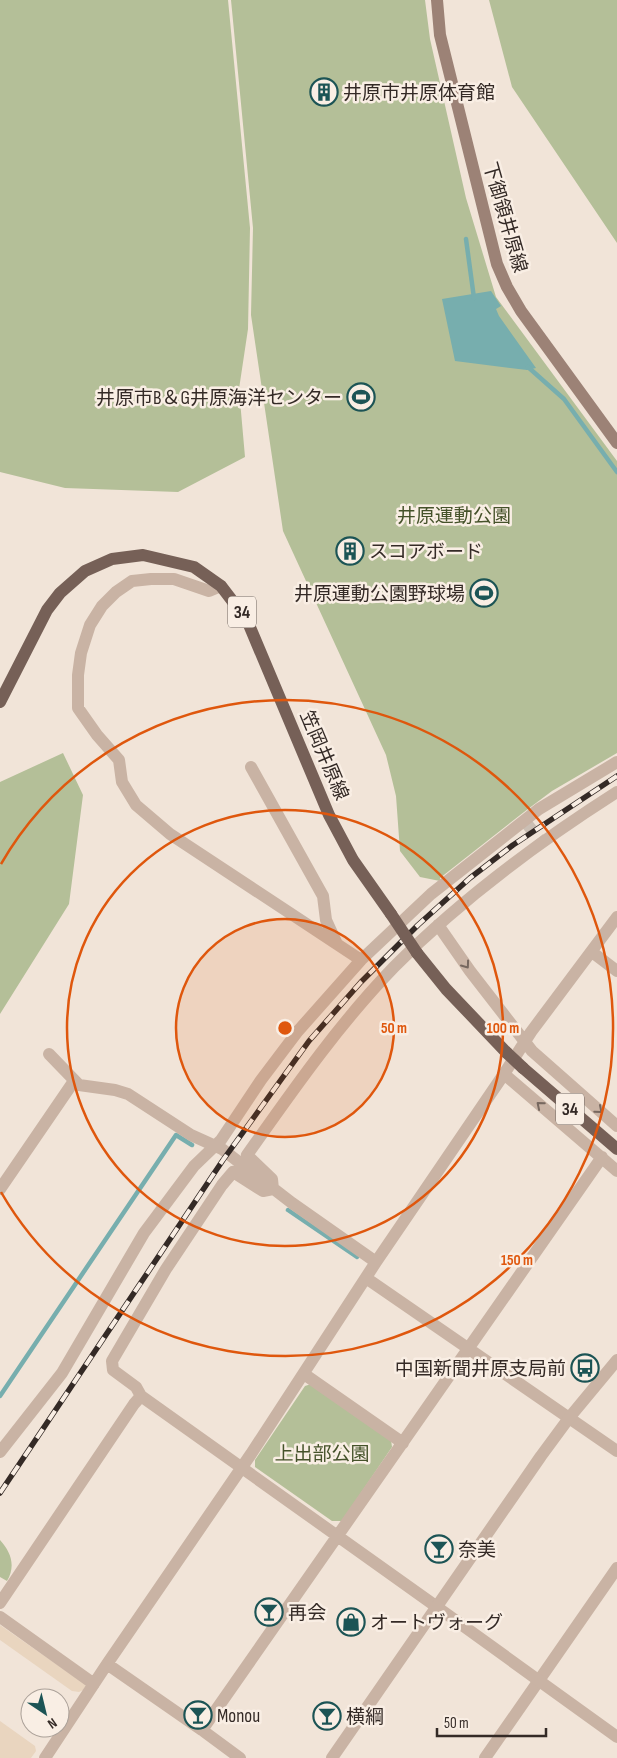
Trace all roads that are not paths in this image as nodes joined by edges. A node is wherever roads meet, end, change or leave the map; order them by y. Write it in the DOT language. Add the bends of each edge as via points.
graph roads {
  1 [pos="437,0"];
  2 [pos="617,442"];
  3 [pos="221,586"];
  4 [pos="0,702"];
  5 [pos="617,762"];
  6 [pos="251,767"];
  7 [pos="617,792"];
  8 [pos="617,917"];
  9 [pos="438,925"];
  10 [pos="337,944"];
  11 [pos="592,952"];
  12 [pos="360,960"];
  13 [pos="617,971"];
  14 [pos="525,1042"];
  15 [pos="48,1054"];
  16 [pos="504,1074"];
  17 [pos="74,1080"];
  18 [pos="617,1126"];
  19 [pos="215,1146"];
  20 [pos="617,1149"];
  21 [pos="602,1157"];
  22 [pos="617,1171"];
  23 [pos="0,1189"];
  24 [pos="273,1189"];
  25 [pos="376,1262"];
  26 [pos="366,1278"];
  27 [pos="468,1350"];
  28 [pos="617,1360"];
  29 [pos="304,1374"];
  30 [pos="141,1396"];
  31 [pos="568,1418"];
  32 [pos="403,1442"];
  33 [pos="617,1451"];
  34 [pos="0,1452"];
  35 [pos="242,1467"];
  36 [pos="338,1536"];
  37 [pos="617,1568"];
  38 [pos="0,1603"];
  39 [pos="436,1607"];
  40 [pos="0,1617"];
  41 [pos="107,1664"];
  42 [pos="539,1680"];
  43 [pos="94,1684"];
  44 [pos="202,1730"];
  45 [pos="617,1737"];
  46 [pos="45,1758"];
  47 [pos="240,1758"];
  48 [pos="332,1758"];
  49 [pos="485,1758"];
  1 -- 2 [label="main road, 下御領井原線" via="440,35 497,264 521,311"];
  3 -- 4 [label="main road, 笠岡井原線 / 34" via="194,567 143,555 112,559 85,571 47,610"];
  3 -- 10 [label="street" via="209,591 174,579 151,579 132,581 116,592 90,625 81,653 78,708 118,760 122,782 136,805 170,834"];
  3 -- 20 [label="main road, 笠岡井原線 / 34, bridge" via="247,620 319,792 353,860 417,953 452,996 523,1068"];
  5 -- 12 [label="street" via="540,809 431,894"];
  6 -- 10 [label="street" via="323,896 326,920"];
  7 -- 9 [label="street" via="540,841"];
  8 -- 11 [label="street"];
  9 -- 14 [label="street, one-way"];
  9 -- 24 [label="street" via="394,967 345,1023 247,1155 272,1179"];
  10 -- 12 [label="street"];
  11 -- 13 [label="street"];
  11 -- 14 [label="street"];
  12 -- 19 [label="street" via="298,1031"];
  14 -- 16 [label="street"];
  14 -- 18 [label="street, one-way" via="532,1052"];
  15 -- 17 [label="street"];
  21 -- 16 [label="street, one-way"];
  16 -- 25 [label="street"];
  17 -- 19 [label="street" via="79,1085 128,1094 191,1135"];
  17 -- 23 [label="street"];
  19 -- 24 [label="street"];
  19 -- 34 [label="street" via="194,1166 144,1233 62,1374"];
  21 -- 22 [label="street"];
  21 -- 27 [label="street"];
  24 -- 25 [label="street"];
  24 -- 30 [label="street" via="263,1191 233,1172 166,1269 112,1361 113,1370 136,1387"];
  25 -- 26 [label="street"];
  26 -- 27 [label="street"];
  26 -- 29 [label="street"];
  27 -- 31 [label="street"];
  27 -- 32 [label="street"];
  28 -- 31 [label="street"];
  29 -- 32 [label="street"];
  29 -- 35 [label="street"];
  30 -- 35 [label="street"];
  30 -- 38 [label="street"];
  31 -- 33 [label="street"];
  31 -- 39 [label="street"];
  32 -- 36 [label="street"];
  35 -- 36 [label="street"];
  35 -- 41 [label="street"];
  36 -- 39 [label="street"];
  36 -- 44 [label="street"];
  37 -- 42 [label="street"];
  39 -- 42 [label="street"];
  39 -- 48 [label="street"];
  40 -- 43 [label="street"];
  41 -- 43 [label="street"];
  41 -- 44 [label="street"];
  42 -- 45 [label="street"];
  42 -- 49 [label="street"];
  43 -- 46 [label="street"];
  44 -- 47 [label="street"];
}
